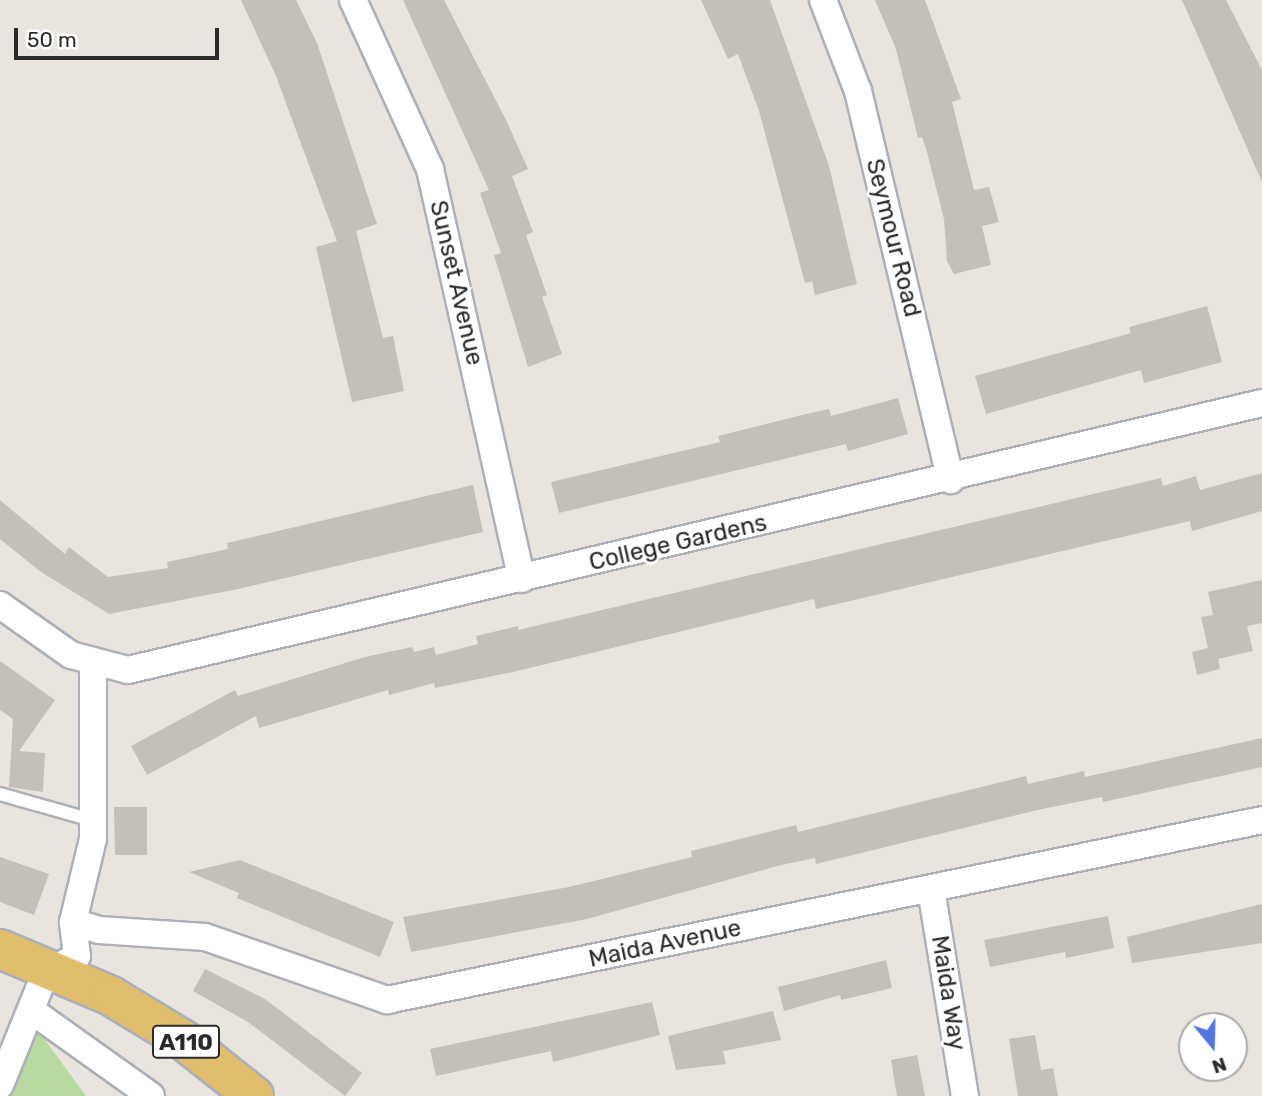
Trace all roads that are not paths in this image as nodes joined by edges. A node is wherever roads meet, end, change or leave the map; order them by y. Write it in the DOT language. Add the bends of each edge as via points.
graph roads {
  1 [pos="353,0"];
  2 [pos="823,0"];
  3 [pos="1262,403"];
  4 [pos="951,480"];
  5 [pos="522,579"];
  6 [pos="0,606"];
  7 [pos="93,664"];
  8 [pos="0,794"];
  9 [pos="92,820"];
  10 [pos="1262,820"];
  11 [pos="931,889"];
  12 [pos="73,922"];
  13 [pos="0,949"];
  14 [pos="51,968"];
  15 [pos="32,1011"];
  16 [pos="3,1073"];
  17 [pos="149,1095"];
  18 [pos="254,1096"];
  19 [pos="965,1096"];
  1 -- 5 [label="street, Sunset Avenue" via="430,169"];
  2 -- 4 [label="street, Seymour Road" via="858,92"];
  3 -- 4 [label="street, College Gardens"];
  4 -- 5 [label="street, College Gardens"];
  5 -- 7 [label="street, College Gardens" via="149,667 128,670"];
  6 -- 7 [label="street, College Gardens" via="71,655"];
  7 -- 9 [label="street"];
  8 -- 9 [label="lane"];
  9 -- 12 [label="street" via="93,839"];
  10 -- 11 [label="street, Maida Avenue"];
  11 -- 12 [label="street, Maida Avenue" via="387,1000 205,937 99,930"];
  11 -- 19 [label="street, Maida Way"];
  12 -- 14 [label="street" via="77,956"];
  13 -- 14 [label="main road, A110"];
  14 -- 15 [label="street"];
  14 -- 18 [label="main road, A110" via="182,1039"];
  15 -- 16 [label="street"];
  15 -- 17 [label="street"];
}
